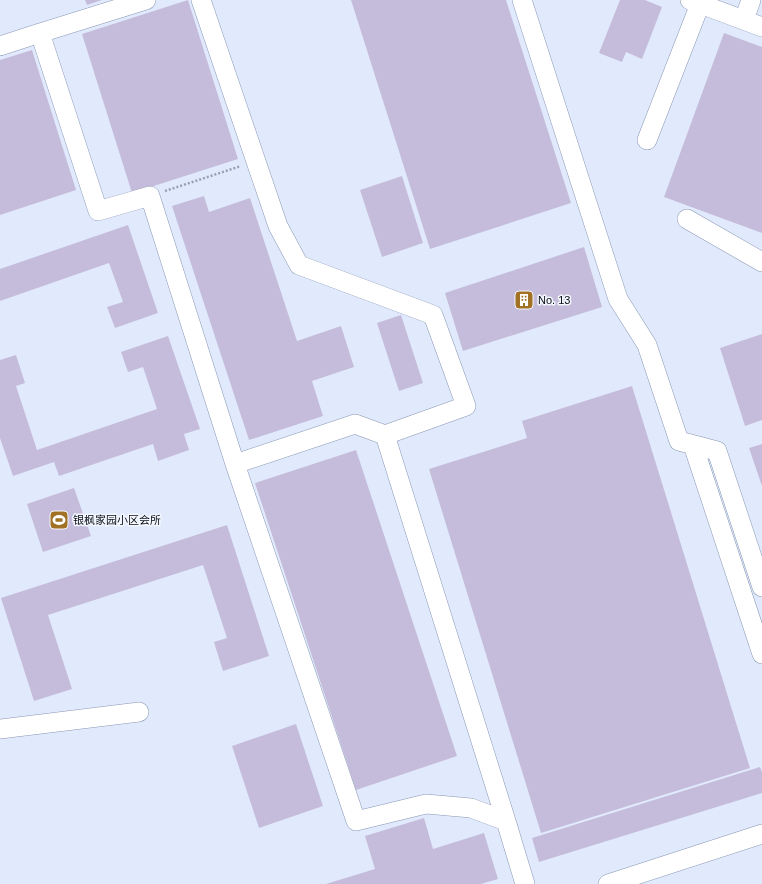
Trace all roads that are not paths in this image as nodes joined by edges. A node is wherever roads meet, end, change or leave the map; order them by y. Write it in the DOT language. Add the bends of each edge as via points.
graph roads {
  1 [pos="146,0"];
  2 [pos="201,0"];
  3 [pos="522,0"];
  4 [pos="751,0"];
  5 [pos="696,2"];
  6 [pos="744,20"];
  7 [pos="762,27"];
  8 [pos="40,33"];
  9 [pos="0,46"];
  10 [pos="647,140"];
  11 [pos="687,219"];
  12 [pos="762,262"];
  13 [pos="385,435"];
  14 [pos="694,445"];
  15 [pos="235,464"];
  16 [pos="762,587"];
  17 [pos="762,654"];
  18 [pos="138,712"];
  19 [pos="0,729"];
  20 [pos="506,821"];
  21 [pos="762,834"];
  22 [pos="640,880"];
  23 [pos="525,884"];
  24 [pos="608,884"];
  1 -- 8 [label="street"];
  2 -- 13 [label="street" via="278,226 299,265 433,315 466,406"];
  3 -- 14 [label="street" via="618,299 647,346 679,441"];
  4 -- 6 [label="street"];
  5 -- 6 [label="street"];
  5 -- 10 [label="street"];
  6 -- 7 [label="street"];
  8 -- 9 [label="street"];
  8 -- 15 [label="street" via="98,212 150,196"];
  11 -- 12 [label="street"];
  13 -- 15 [label="street" via="355,424"];
  13 -- 20 [label="street"];
  14 -- 16 [label="street" via="716,451"];
  14 -- 17 [label="street"];
  15 -- 20 [label="street" via="356,821 426,804 471,808"];
  18 -- 19 [label="street"];
  20 -- 23 [label="street"];
  21 -- 22 [label="street"];
  22 -- 24 [label="street"];
}
